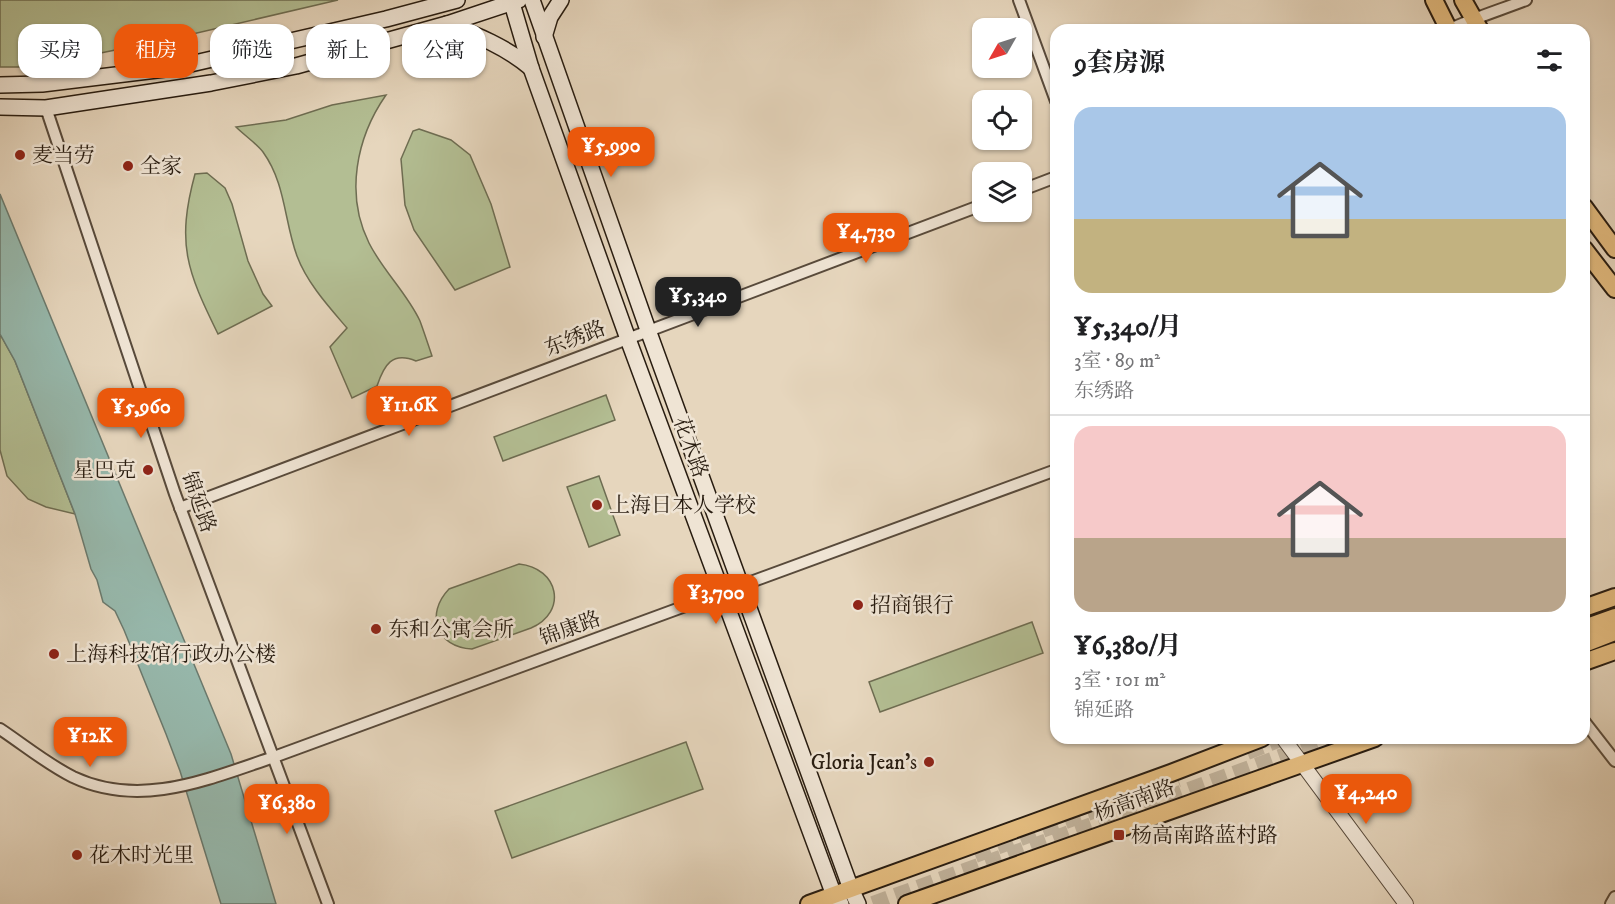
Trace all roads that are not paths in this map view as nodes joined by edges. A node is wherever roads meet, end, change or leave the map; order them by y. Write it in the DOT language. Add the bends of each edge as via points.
graph roads {
  1 [pos="457,0"];
  2 [pos="532,0"];
  3 [pos="561,0"];
  4 [pos="1019,0"];
  5 [pos="1434,0"];
  6 [pos="1463,0"];
  7 [pos="1526,0"];
  8 [pos="514,1"];
  9 [pos="442,2"];
  10 [pos="447,24"];
  11 [pos="1446,24"];
  12 [pos="1476,24"];
  13 [pos="402,37"];
  14 [pos="544,37"];
  15 [pos="486,40"];
  16 [pos="531,68"];
  17 [pos="0,85"];
  18 [pos="1050,85"];
  19 [pos="0,107"];
  20 [pos="46,108"];
  21 [pos="1050,179"];
  22 [pos="1032,186"];
  23 [pos="972,209"];
  24 [pos="1590,215"];
  25 [pos="1615,249"];
  26 [pos="1590,257"];
  27 [pos="1615,289"];
  28 [pos="648,330"];
  29 [pos="628,339"];
  30 [pos="1050,472"];
  31 [pos="180,508"];
  32 [pos="741,587"];
  33 [pos="722,593"];
  34 [pos="1615,597"];
  35 [pos="1590,606"];
  36 [pos="1615,617"];
  37 [pos="1597,629"];
  38 [pos="1615,651"];
  39 [pos="1590,660"];
  40 [pos="0,729"];
  41 [pos="1590,729"];
  42 [pos="1246,744"];
  43 [pos="1287,744"];
  44 [pos="1358,744"];
  45 [pos="274,757"];
  46 [pos="1615,761"];
  47 [pos="1302,764"];
  48 [pos="1615,897"];
  49 [pos="846,898"];
  50 [pos="328,904"];
  51 [pos="809,904"];
  52 [pos="907,904"];
  53 [pos="1406,904"];
  54 [pos="1611,904"];
  1 -- 9 [label="main road"];
  2 -- 14 [label="main road, 花木路"];
  3 -- 14 [label="main road"];
  4 -- 18 [label="street"];
  5 -- 11 [label="main road"];
  6 -- 12 [label="main road"];
  7 -- 12 [label="street"];
  8 -- 10 [label="main road"];
  8 -- 16 [label="main road, 花木路" via="515,19"];
  9 -- 17 [label="main road" via="386,19 173,68 42,84"];
  13 -- 20 [label="main road" via="296,66"];
  14 -- 28 [label="main road, 花木路"];
  15 -- 16 [label="main road"];
  16 -- 29 [label="main road, 花木路"];
  19 -- 20 [label="main road"];
  20 -- 31 [label="street, 锦延路"];
  21 -- 22 [label="street"];
  23 -- 28 [label="street, 东绣路"];
  24 -- 25 [label="main road"];
  26 -- 27 [label="main road"];
  28 -- 29 [label="street, 东绣路"];
  28 -- 32 [label="main road, 花木路"];
  29 -- 31 [label="street, 东绣路"];
  29 -- 33 [label="main road, 花木路"];
  30 -- 32 [label="street, 锦康路"];
  31 -- 45 [label="street, 锦延路"];
  32 -- 33 [label="street, 锦康路"];
  32 -- 49 [label="main road, 花木路"];
  33 -- 45 [label="street, 锦康路"];
  33 -- 49 [label="main road, 花木路"];
  34 -- 35 [label="main road"];
  36 -- 37 [label="main road"];
  38 -- 39 [label="main road"];
  40 -- 45 [label="street, 锦康路" via="72,776 117,790 142,792 177,787"];
  41 -- 46 [label="street"];
  42 -- 49 [label="main road, 杨高南路"];
  43 -- 47 [label="street"];
  44 -- 47 [label="main road, 杨高南路"];
  45 -- 50 [label="street, 锦延路"];
  47 -- 52 [label="main road, 杨高南路"];
  47 -- 53 [label="street"];
  48 -- 54 [label="street"];
  49 -- 51 [label="main road, 杨高南路"];
}
